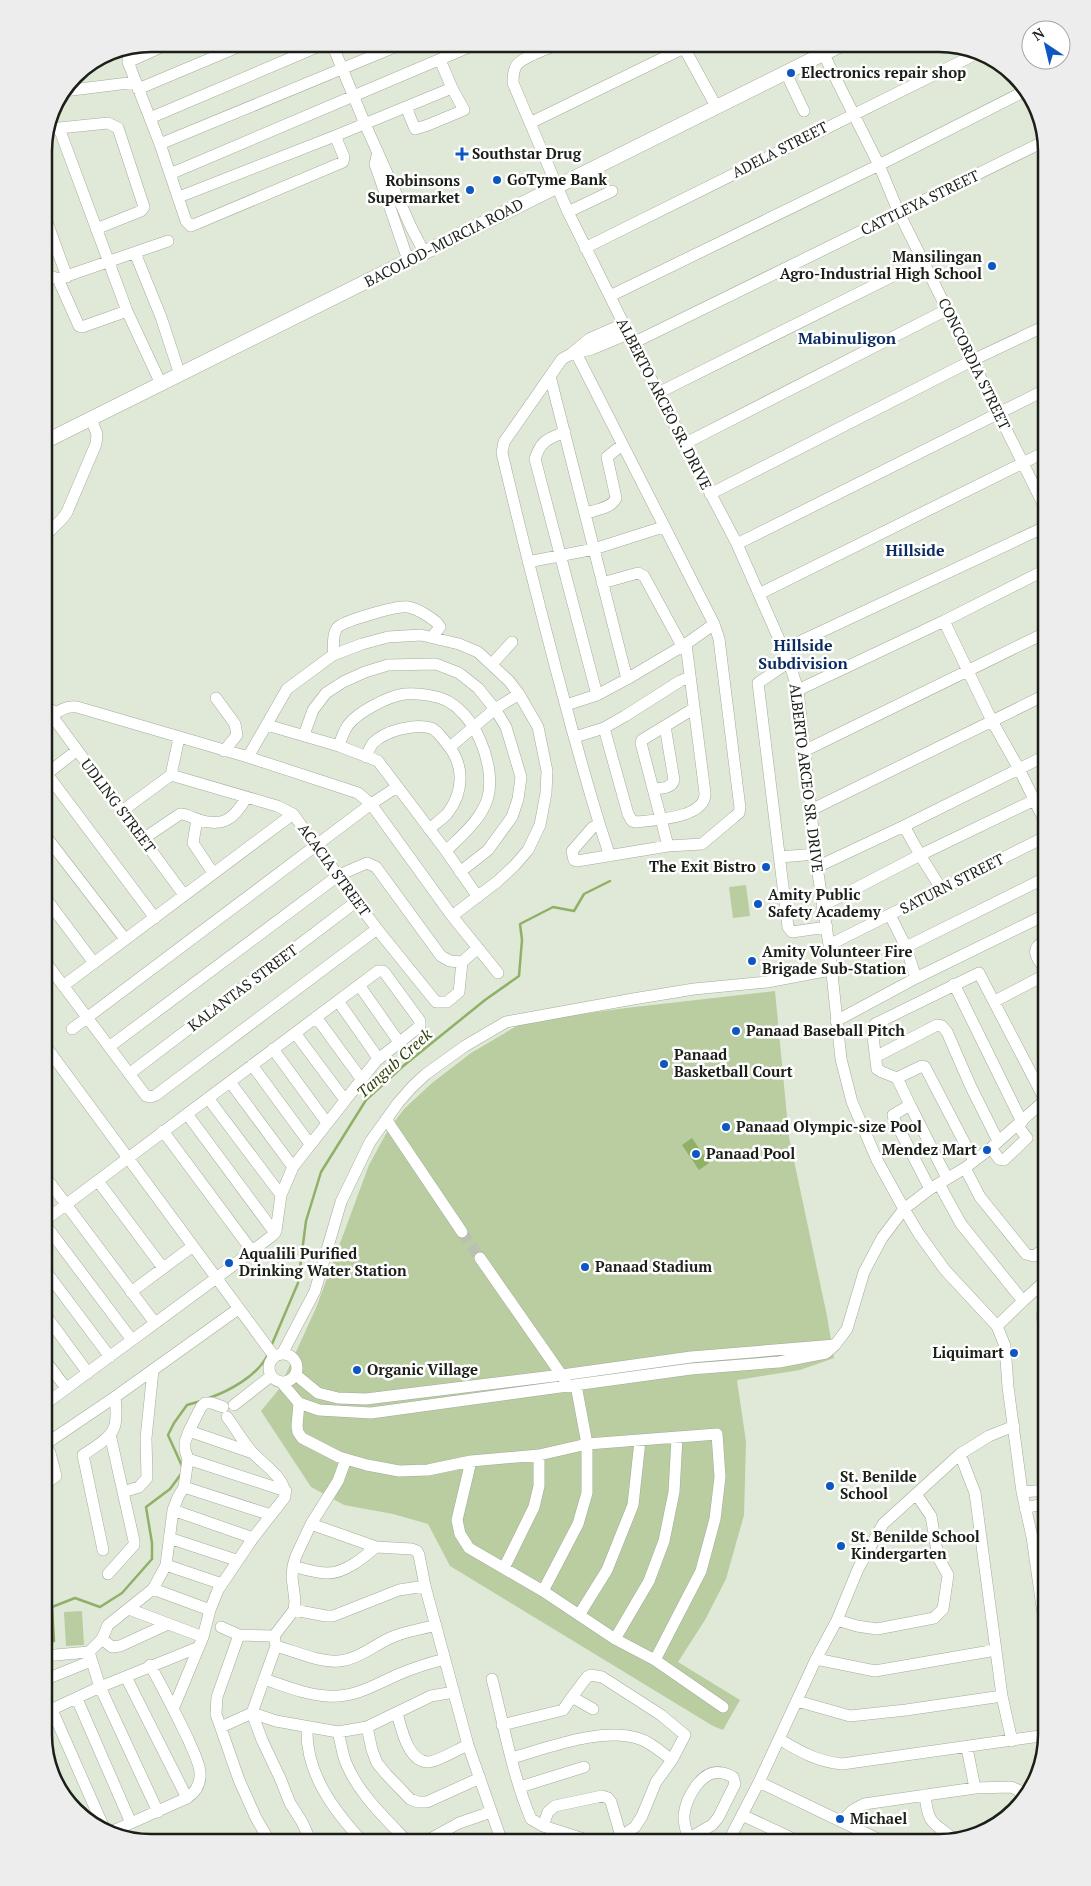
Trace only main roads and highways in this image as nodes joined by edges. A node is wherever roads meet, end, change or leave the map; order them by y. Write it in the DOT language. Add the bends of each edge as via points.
graph roads {
  1 [pos="824,53"];
  2 [pos="53,438"];
  1 -- 2 [label="main road, BACOLOD-MURCIA ROAD"];
}
